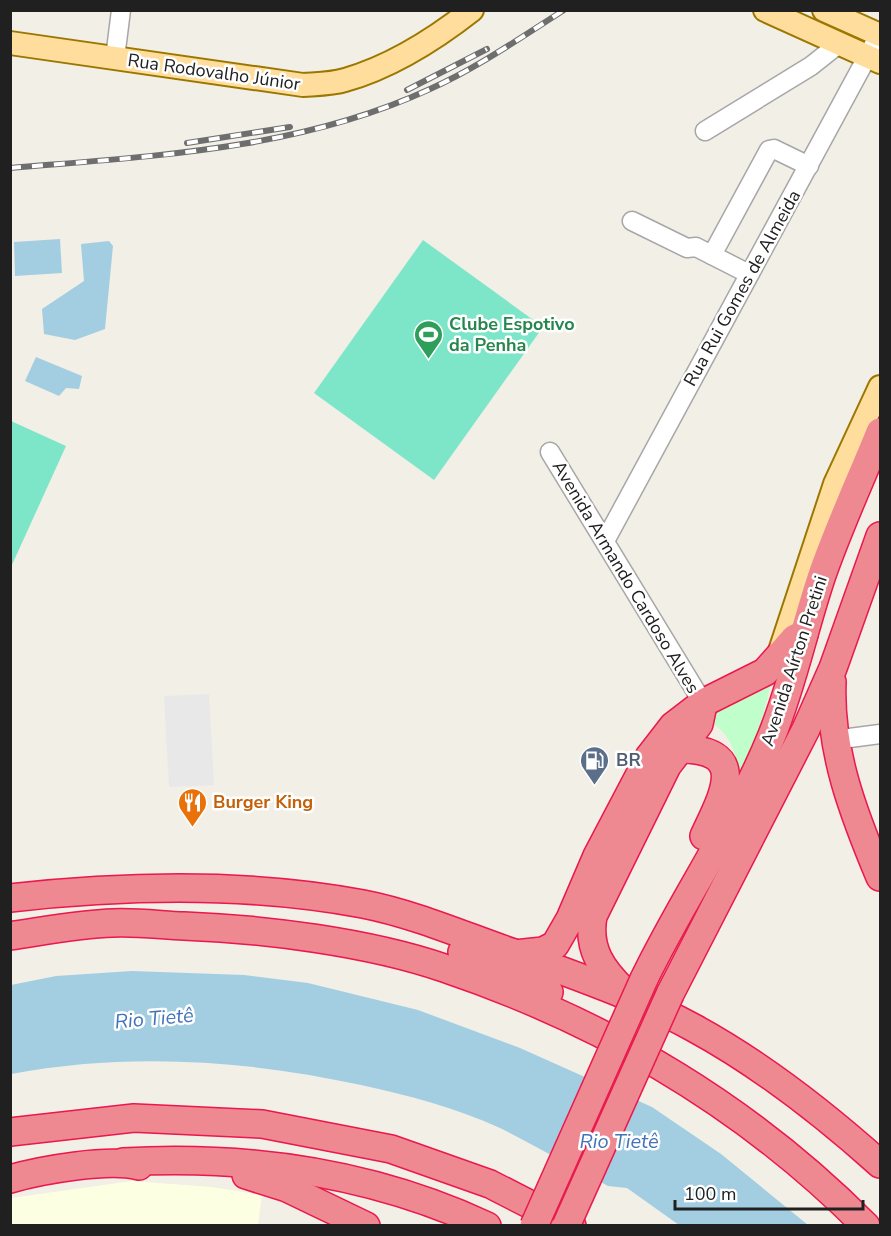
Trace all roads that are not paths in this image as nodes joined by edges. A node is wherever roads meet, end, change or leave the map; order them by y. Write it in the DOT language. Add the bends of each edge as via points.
graph roads {
  1 [pos="121,10"];
  2 [pos="472,10"];
  3 [pos="765,10"];
  4 [pos="824,10"];
  5 [pos="880,35"];
  6 [pos="10,43"];
  7 [pos="840,43"];
  8 [pos="115,58"];
  9 [pos="874,59"];
  10 [pos="705,131"];
  11 [pos="808,165"];
  12 [pos="632,221"];
  13 [pos="712,255"];
  14 [pos="749,274"];
  15 [pos="880,387"];
  16 [pos="880,432"];
  17 [pos="550,452"];
  18 [pos="825,517"];
  19 [pos="880,536"];
  20 [pos="604,541"];
  21 [pos="880,576"];
  22 [pos="819,586"];
  23 [pos="805,633"];
  24 [pos="843,641"];
  25 [pos="777,659"];
  26 [pos="833,668"];
  27 [pos="702,703"];
  28 [pos="880,734"];
  29 [pos="834,740"];
  30 [pos="680,749"];
  31 [pos="880,877"];
  32 [pos="692,887"];
  33 [pos="10,898"];
  34 [pos="363,904"];
  35 [pos="10,936"];
  36 [pos="515,954"];
  37 [pos="637,988"];
  38 [pos="636,1051"];
  39 [pos="10,1132"];
  40 [pos="123,1162"];
  41 [pos="880,1164"];
  42 [pos="10,1179"];
  43 [pos="366,1226"];
  44 [pos="487,1226"];
  45 [pos="534,1226"];
  46 [pos="566,1226"];
  47 [pos="573,1226"];
  48 [pos="866,1226"];
  1 -- 8 [label="street"];
  2 -- 8 [label="main road, Rua Rodovalho Júnior" via="451,27 388,63 344,80 303,85"];
  3 -- 7 [label="main road"];
  4 -- 5 [label="main road"];
  5 -- 9 [label="street, Rua Rui Gomes de Almeida"];
  6 -- 8 [label="main road, Rua Rodovalho Júnior"];
  7 -- 9 [label="main road"];
  7 -- 10 [label="street" via="811,66"];
  9 -- 11 [label="street, Rua Rui Gomes de Almeida"];
  11 -- 13 [label="street" via="769,150"];
  11 -- 14 [label="street, Rua Rui Gomes de Almeida"];
  12 -- 13 [label="street" via="687,248 696,247"];
  13 -- 14 [label="street"];
  14 -- 20 [label="street, Rua Rui Gomes de Almeida"];
  15 -- 18 [label="main road, Avenida Aírton Pretini" via="841,471"];
  16 -- 22 [label="highway, Avenida Aírton Pretini"];
  17 -- 20 [label="street, Avenida Armando Cardoso Alves"];
  18 -- 22 [label="highway" via="813,576"];
  18 -- 25 [label="main road, Avenida Aírton Pretini"];
  19 -- 24 [label="highway, Avenida Aírton Pretini"];
  20 -- 27 [label="street, Avenida Armando Cardoso Alves"];
  21 -- 24 [label="main road, Avenida Aírton Pretini"];
  22 -- 23 [label="highway, Avenida Aírton Pretini"];
  23 -- 25 [label="highway" via="795,638"];
  23 -- 32 [label="highway, Avenida Aírton Pretini" via="772,735 744,798"];
  24 -- 26 [label="highway, Avenida Aírton Pretini"];
  25 -- 27 [label="highway" via="765,672"];
  26 -- 29 [label="highway"];
  26 -- 46 [label="highway, Avenida Aírton Pretini, bridge" via="670,994"];
  27 -- 30 [label="highway" via="699,723"];
  27 -- 36 [label="highway" via="673,726 649,758 555,945 543,951"];
  28 -- 29 [label="street"];
  29 -- 31 [label="highway"];
  30 -- 32 [label="highway" via="709,752 726,774 726,788 698,850"];
  30 -- 37 [label="highway" via="643,810 593,916 590,933 597,957 612,979"];
  32 -- 37 [label="highway, Avenida Aírton Pretini"];
  33 -- 34 [label="highway" via="177,887 288,894"];
  34 -- 36 [label="highway" via="410,915"];
  34 -- 38 [label="highway" via="603,1018"];
  35 -- 38 [label="highway" via="113,923 222,927 308,938 442,967"];
  36 -- 37 [label="highway"];
  37 -- 41 [label="highway" via="777,1079"];
  37 -- 45 [label="highway, Avenida Aírton Pretini, bridge"];
  38 -- 48 [label="highway" via="725,1106"];
  39 -- 47 [label="highway" via="134,1118 262,1124 391,1149 490,1184"];
  40 -- 42 [label="highway"];
  40 -- 43 [label="highway" via="141,1167 253,1176"];
  40 -- 44 [label="highway" via="186,1158 255,1162 314,1172 386,1188"];
}
